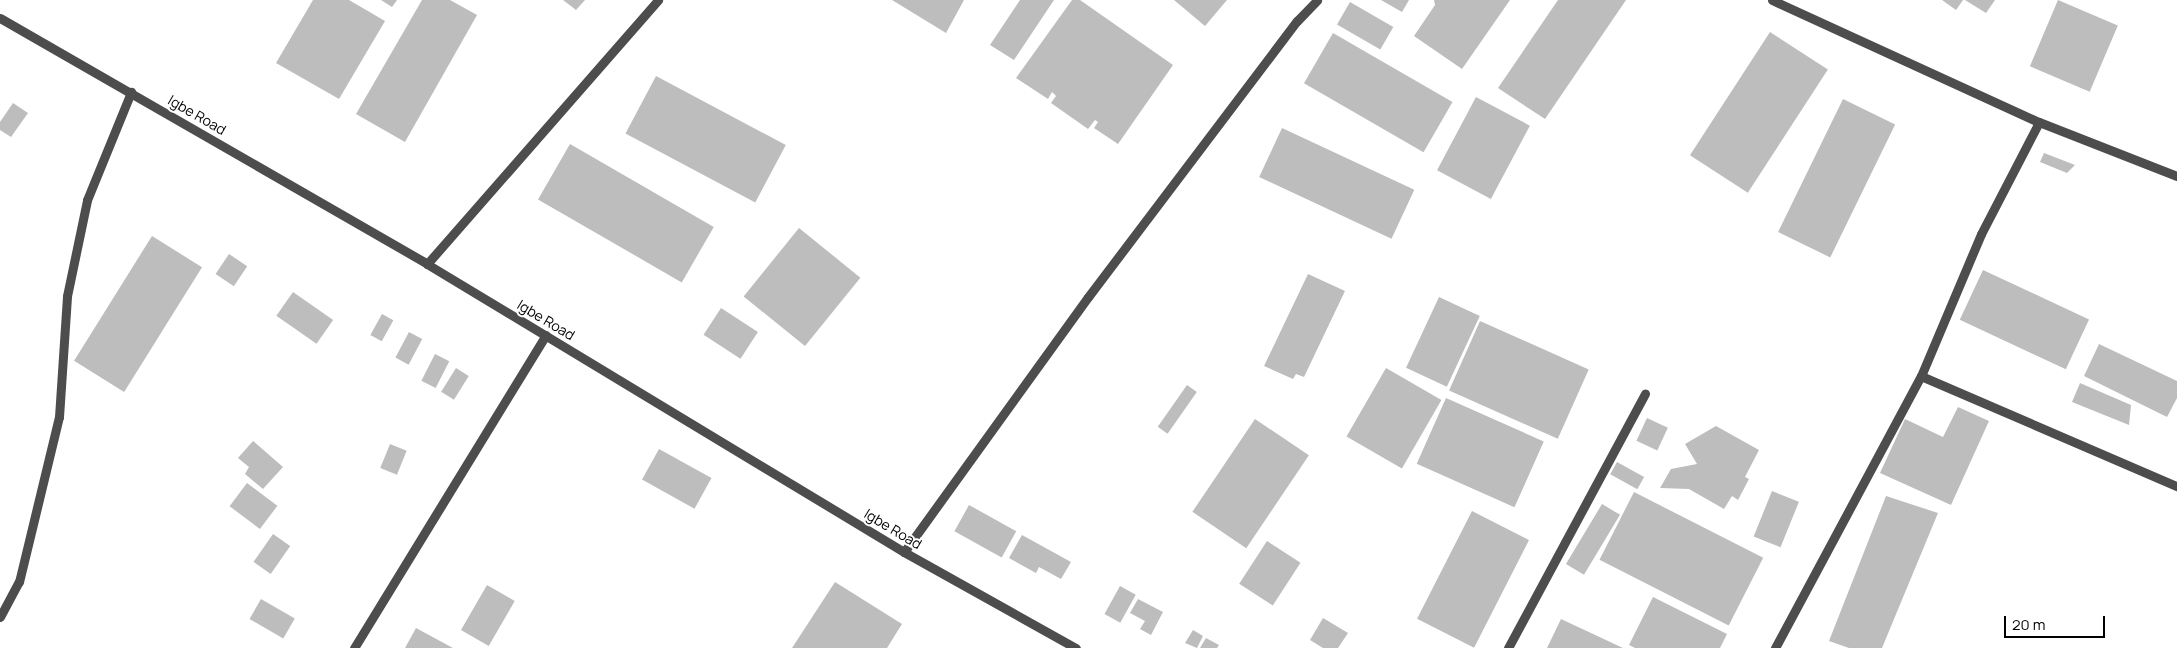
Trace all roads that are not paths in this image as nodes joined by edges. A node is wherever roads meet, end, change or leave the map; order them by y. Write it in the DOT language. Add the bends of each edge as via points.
graph roads {
  1 [pos="658,0"];
  2 [pos="1317,0"];
  3 [pos="1772,0"];
  4 [pos="0,18"];
  5 [pos="131,92"];
  6 [pos="2039,122"];
  7 [pos="2177,176"];
  8 [pos="428,264"];
  9 [pos="546,335"];
  10 [pos="1922,376"];
  11 [pos="1645,394"];
  12 [pos="2177,486"];
  13 [pos="904,552"];
  14 [pos="0,617"];
  15 [pos="354,648"];
  16 [pos="1076,648"];
  17 [pos="1508,648"];
  18 [pos="1774,648"];
  1 -- 8 [label="street"];
  2 -- 13 [label="street" via="1297,21 1088,297"];
  3 -- 6 [label="street"];
  4 -- 5 [label="street, Igbe Road"];
  5 -- 8 [label="street, Igbe Road"];
  5 -- 14 [label="street" via="88,200 67,296 59,417 19,582"];
  6 -- 7 [label="street"];
  6 -- 10 [label="street" via="1981,234"];
  8 -- 9 [label="street, Igbe Road"];
  9 -- 13 [label="street, Igbe Road"];
  9 -- 15 [label="street"];
  10 -- 12 [label="street"];
  10 -- 18 [label="street"];
  11 -- 17 [label="street"];
  13 -- 16 [label="street, Igbe Road"];
}
